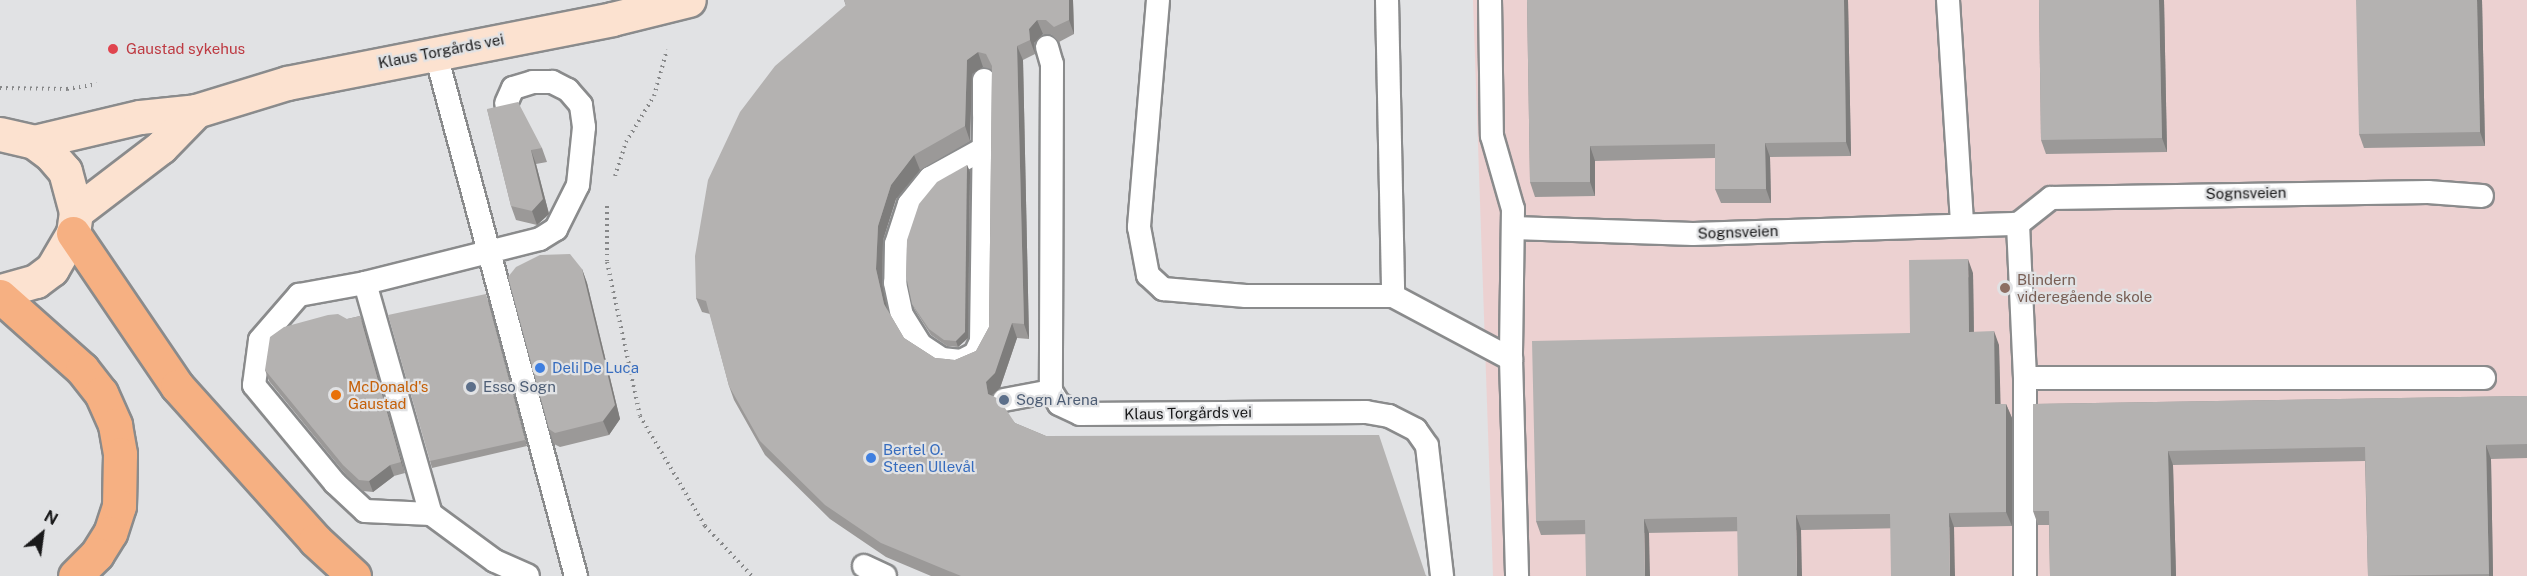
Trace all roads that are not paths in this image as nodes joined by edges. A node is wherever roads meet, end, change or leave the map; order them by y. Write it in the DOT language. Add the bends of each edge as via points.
graph roads {
  1 [pos="688,0"];
  2 [pos="1158,0"];
  3 [pos="1387,0"];
  4 [pos="1490,0"];
  5 [pos="1948,0"];
  6 [pos="1047,47"];
  7 [pos="435,51"];
  8 [pos="984,80"];
  9 [pos="506,104"];
  10 [pos="196,111"];
  11 [pos="0,134"];
  12 [pos="34,142"];
  13 [pos="983,149"];
  14 [pos="2482,196"];
  15 [pos="75,223"];
  16 [pos="1962,224"];
  17 [pos="2018,224"];
  18 [pos="1513,228"];
  19 [pos="488,252"];
  20 [pos="365,283"];
  21 [pos="0,291"];
  22 [pos="0,296"];
  23 [pos="1393,296"];
  24 [pos="1511,359"];
  25 [pos="2025,378"];
  26 [pos="2484,378"];
  27 [pos="1051,391"];
  28 [pos="1004,400"];
  29 [pos="431,514"];
  30 [pos="864,566"];
  31 [pos="75,576"];
  32 [pos="354,576"];
  33 [pos="528,576"];
  34 [pos="576,576"];
  35 [pos="885,576"];
  36 [pos="1442,576"];
  37 [pos="1517,576"];
  38 [pos="2025,576"];
  1 -- 7 [label="main road, Klaus Torgårds vei" via="612,19"];
  2 -- 23 [label="lane" via="1139,227 1148,275 1163,289 1246,296"];
  3 -- 23 [label="lane"];
  4 -- 18 [label="lane" via="1492,136 1513,209"];
  5 -- 16 [label="lane"];
  6 -- 27 [label="lane" via="1052,64"];
  7 -- 10 [label="main road, Klaus Torgårds vei" via="287,83"];
  7 -- 19 [label="lane"];
  8 -- 13 [label="lane"];
  9 -- 19 [label="lane" via="513,88 552,82 568,90 582,105 584,127 578,186 556,229 540,239"];
  10 -- 12 [label="main road, Klaus Torgårds vei" via="140,117"];
  10 -- 15 [label="main road, Klaus Torgårds vei"];
  11 -- 12 [label="main road"];
  12 -- 15 [label="main road" via="64,171"];
  13 -- 13 [label="lane" via="981,341 975,354 961,361 942,358 921,345 902,315 895,283 896,244 909,204 930,178"];
  14 -- 17 [label="lane, Sognsveien" via="2395,192 2051,198"];
  15 -- 21 [label="main road" via="52,269 36,281"];
  15 -- 32 [label="highway" via="177,386 315,540"];
  16 -- 17 [label="lane, Sognsveien"];
  16 -- 18 [label="lane, Sognsveien" via="1693,234"];
  17 -- 25 [label="lane"];
  18 -- 24 [label="lane"];
  19 -- 20 [label="lane"];
  19 -- 34 [label="lane"];
  20 -- 29 [label="lane"];
  20 -- 29 [label="lane" via="299,295 260,340 254,385 335,483 365,511"];
  22 -- 31 [label="highway" via="82,369 101,393 115,425 120,454 119,506 110,533 97,554"];
  23 -- 24 [label="lane"];
  24 -- 37 [label="lane"];
  25 -- 26 [label="lane"];
  25 -- 38 [label="lane"];
  27 -- 28 [label="lane"];
  27 -- 36 [label="lane, Klaus Torgårds vei" via="1068,411 1080,414 1366,412 1389,416 1416,430 1427,446"];
  29 -- 33 [label="lane" via="495,561"];
  30 -- 35 [label="lane"];
}
